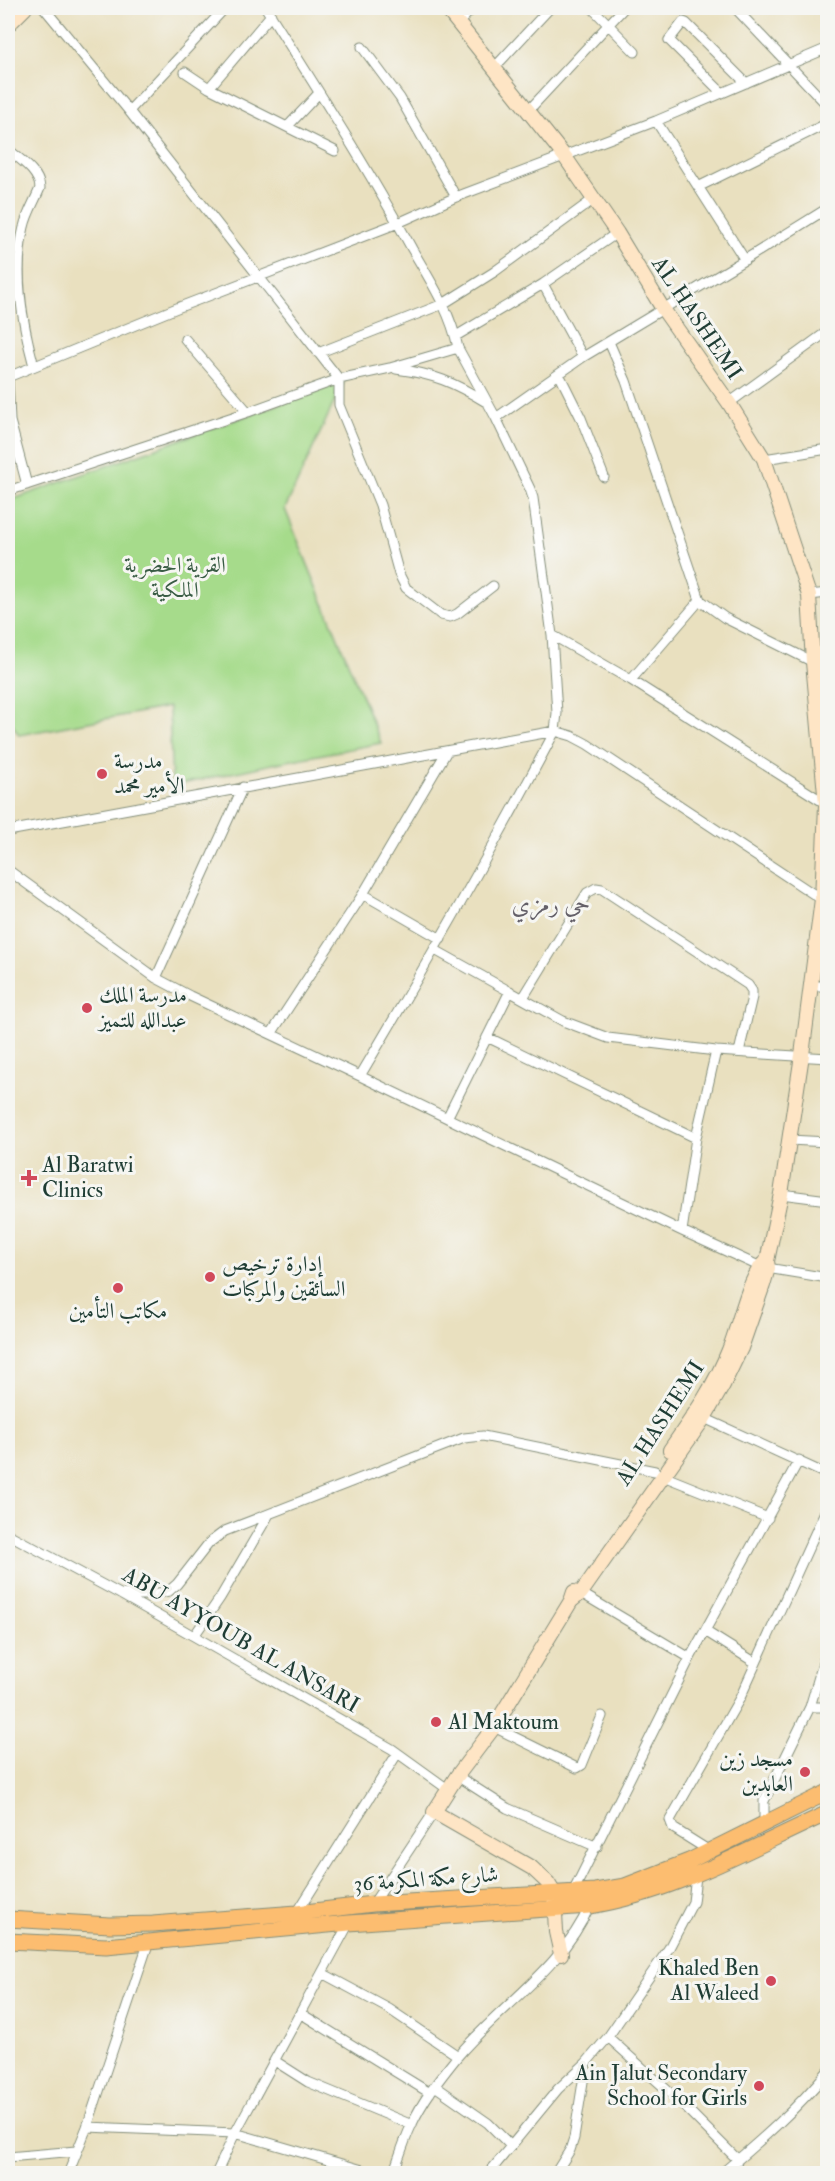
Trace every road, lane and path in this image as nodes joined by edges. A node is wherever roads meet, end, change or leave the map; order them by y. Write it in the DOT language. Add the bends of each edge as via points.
graph roads {
  1 [pos="25,8"];
  2 [pos="44,8"];
  3 [pos="225,8"];
  4 [pos="446,8"];
  5 [pos="473,8"];
  6 [pos="550,8"];
  7 [pos="592,8"];
  8 [pos="624,8"];
  9 [pos="735,8"];
  10 [pos="269,11"];
  11 [pos="458,23"];
  12 [pos="608,24"];
  13 [pos="8,25"];
  14 [pos="362,47"];
  15 [pos="828,48"];
  16 [pos="635,52"];
  17 [pos="790,65"];
  18 [pos="494,68"];
  19 [pos="185,72"];
  20 [pos="746,83"];
  21 [pos="209,87"];
  22 [pos="318,93"];
  23 [pos="722,93"];
  24 [pos="828,106"];
  25 [pos="129,111"];
  26 [pos="528,111"];
  27 [pos="656,121"];
  28 [pos="828,123"];
  29 [pos="288,126"];
  30 [pos="8,149"];
  31 [pos="335,151"];
  32 [pos="565,157"];
  33 [pos="698,187"];
  34 [pos="456,197"];
  35 [pos="594,199"];
  36 [pos="828,208"];
  37 [pos="398,223"];
  38 [pos="617,233"];
  39 [pos="744,260"];
  40 [pos="258,276"];
  41 [pos="543,284"];
  42 [pos="443,304"];
  43 [pos="663,309"];
  44 [pos="828,331"];
  45 [pos="456,336"];
  46 [pos="185,339"];
  47 [pos="609,342"];
  48 [pos="458,348"];
  49 [pos="318,353"];
  50 [pos="584,357"];
  51 [pos="34,366"];
  52 [pos="390,368"];
  53 [pos="559,374"];
  54 [pos="8,377"];
  55 [pos="339,380"];
  56 [pos="486,402"];
  57 [pos="729,403"];
  58 [pos="248,412"];
  59 [pos="496,418"];
  60 [pos="828,449"];
  61 [pos="764,459"];
  62 [pos="604,477"];
  63 [pos="27,485"];
  64 [pos="8,491"];
  65 [pos="493,586"];
  66 [pos="828,593"];
  67 [pos="809,595"];
  68 [pos="700,600"];
  69 [pos="552,635"];
  70 [pos="813,662"];
  71 [pos="631,680"];
  72 [pos="822,696"];
  73 [pos="555,731"];
  74 [pos="447,751"];
  75 [pos="243,787"];
  76 [pos="827,805"];
  77 [pos="8,831"];
  78 [pos="8,872"];
  79 [pos="363,894"];
  80 [pos="825,901"];
  81 [pos="441,939"];
  82 [pos="435,950"];
  83 [pos="156,978"];
  84 [pos="812,986"];
  85 [pos="828,986"];
  86 [pos="510,991"];
  87 [pos="523,998"];
  88 [pos="271,1034"];
  89 [pos="487,1037"];
  90 [pos="716,1051"];
  91 [pos="739,1052"];
  92 [pos="802,1055"];
  93 [pos="828,1058"];
  94 [pos="360,1076"];
  95 [pos="447,1118"];
  96 [pos="696,1138"];
  97 [pos="789,1140"];
  98 [pos="828,1142"];
  99 [pos="781,1194"];
  100 [pos="828,1200"];
  101 [pos="682,1232"];
  102 [pos="765,1265"];
  103 [pos="828,1278"];
  104 [pos="734,1352"];
  105 [pos="704,1418"];
  106 [pos="799,1460"];
  107 [pos="659,1473"];
  108 [pos="828,1475"];
  109 [pos="828,1505"];
  110 [pos="268,1516"];
  111 [pos="768,1518"];
  112 [pos="8,1534"];
  113 [pos="120,1594"];
  114 [pos="576,1597"];
  115 [pos="705,1631"];
  116 [pos="194,1636"];
  117 [pos="828,1646"];
  118 [pos="690,1658"];
  119 [pos="756,1663"];
  120 [pos="810,1707"];
  121 [pos="828,1707"];
  122 [pos="602,1716"];
  123 [pos="494,1727"];
  124 [pos="397,1754"];
  125 [pos="457,1776"];
  126 [pos="449,1790"];
  127 [pos="828,1792"];
  128 [pos="434,1812"];
  129 [pos="828,1813"];
  130 [pos="766,1824"];
  131 [pos="597,1847"];
  132 [pos="708,1850"];
  133 [pos="696,1876"];
  134 [pos="595,1891"];
  135 [pos="573,1892"];
  136 [pos="554,1893"];
  137 [pos="373,1904"];
  138 [pos="589,1906"];
  139 [pos="555,1910"];
  140 [pos="297,1913"];
  141 [pos="8,1919"];
  142 [pos="349,1923"];
  143 [pos="8,1941"];
  144 [pos="148,1944"];
  145 [pos="561,1954"];
  146 [pos="322,1973"];
  147 [pos="300,2013"];
  148 [pos="608,2037"];
  149 [pos="458,2056"];
  150 [pos="275,2061"];
  151 [pos="586,2063"];
  152 [pos="828,2071"];
  153 [pos="432,2089"];
  154 [pos="412,2125"];
  155 [pos="87,2127"];
  156 [pos="235,2133"];
  157 [pos="510,2145"];
  158 [pos="76,2151"];
  159 [pos="8,2157"];
  160 [pos="738,2160"];
  161 [pos="562,2164"];
  162 [pos="68,2174"];
  163 [pos="216,2174"];
  164 [pos="376,2174"];
  165 [pos="393,2174"];
  166 [pos="488,2174"];
  167 [pos="555,2174"];
  168 [pos="569,2174"];
  169 [pos="721,2174"];
  1 -- 13 [label="street"];
  2 -- 25 [label="street"];
  3 -- 25 [label="street"];
  4 -- 11 [label="street, AL HASHEMI"];
  5 -- 11 [label="street"];
  6 -- 18 [label="street"];
  7 -- 12 [label="street"];
  8 -- 12 [label="street"];
  9 -- 17 [label="street"];
  10 -- 21 [label="street"];
  10 -- 22 [label="street"];
  11 -- 18 [label="street, AL HASHEMI"];
  12 -- 16 [label="street"];
  12 -- 26 [label="street"];
  14 -- 34 [label="street" via="400,98"];
  15 -- 17 [label="street"];
  17 -- 20 [label="street"];
  17 -- 24 [label="street"];
  18 -- 26 [label="street, AL HASHEMI"];
  19 -- 21 [label="street"];
  20 -- 23 [label="street"];
  20 -- 23 [label="street" via="683,22 669,39"];
  21 -- 29 [label="street"];
  22 -- 29 [label="street"];
  22 -- 37 [label="street"];
  23 -- 27 [label="street"];
  25 -- 40 [label="street"];
  26 -- 32 [label="street, AL HASHEMI"];
  27 -- 32 [label="street"];
  27 -- 33 [label="street"];
  28 -- 33 [label="street"];
  29 -- 31 [label="street"];
  30 -- 51 [label="street" via="40,181 24,225 20,255 24,327"];
  32 -- 34 [label="street"];
  32 -- 35 [label="street, AL HASHEMI"];
  33 -- 39 [label="street"];
  34 -- 37 [label="street"];
  35 -- 38 [label="street, AL HASHEMI"];
  35 -- 42 [label="street"];
  36 -- 39 [label="street"];
  37 -- 40 [label="street"];
  37 -- 42 [label="street"];
  38 -- 41 [label="street"];
  38 -- 43 [label="street, AL HASHEMI"];
  39 -- 43 [label="street"];
  40 -- 49 [label="street"];
  40 -- 51 [label="street"];
  41 -- 45 [label="street"];
  41 -- 50 [label="street"];
  42 -- 45 [label="street"];
  42 -- 49 [label="street"];
  43 -- 47 [label="street"];
  43 -- 57 [label="street, AL HASHEMI"];
  44 -- 57 [label="street"];
  45 -- 48 [label="street"];
  46 -- 58 [label="street"];
  47 -- 50 [label="street"];
  47 -- 68 [label="street" via="626,381"];
  48 -- 52 [label="street"];
  48 -- 56 [label="street"];
  49 -- 55 [label="street"];
  50 -- 53 [label="street"];
  51 -- 54 [label="street"];
  52 -- 55 [label="street"];
  52 -- 56 [label="street" via="440,377"];
  53 -- 59 [label="street"];
  53 -- 62 [label="street"];
  54 -- 63 [label="street" via="10,421"];
  55 -- 58 [label="street"];
  55 -- 65 [label="street" via="339,405 380,505 406,588 441,615 450,617"];
  56 -- 59 [label="street"];
  57 -- 61 [label="street, AL HASHEMI"];
  58 -- 63 [label="street"];
  59 -- 69 [label="street" via="530,489"];
  60 -- 61 [label="street"];
  61 -- 67 [label="street, AL HASHEMI"];
  63 -- 64 [label="street"];
  66 -- 67 [label="street"];
  67 -- 70 [label="street, AL HASHEMI"];
  68 -- 70 [label="street" via="725,618"];
  68 -- 71 [label="street"];
  69 -- 71 [label="street"];
  69 -- 73 [label="street"];
  70 -- 72 [label="street, AL HASHEMI"];
  71 -- 76 [label="street"];
  72 -- 76 [label="street, AL HASHEMI"];
  73 -- 74 [label="street"];
  73 -- 80 [label="street" via="587,744"];
  73 -- 81 [label="street"];
  74 -- 75 [label="street"];
  74 -- 79 [label="street"];
  75 -- 77 [label="street"];
  75 -- 83 [label="street"];
  76 -- 80 [label="street, AL HASHEMI"];
  78 -- 83 [label="street"];
  79 -- 81 [label="street"];
  79 -- 88 [label="street"];
  80 -- 84 [label="street, AL HASHEMI"];
  81 -- 82 [label="street"];
  82 -- 86 [label="street"];
  82 -- 94 [label="street"];
  83 -- 88 [label="street"];
  84 -- 85 [label="street"];
  84 -- 92 [label="street, AL HASHEMI"];
  86 -- 87 [label="street"];
  86 -- 89 [label="street"];
  87 -- 90 [label="street" via="563,1021 608,1038"];
  87 -- 91 [label="street" via="587,893 602,889 748,985 752,997"];
  88 -- 94 [label="street"];
  89 -- 95 [label="street"];
  89 -- 96 [label="street"];
  90 -- 91 [label="street"];
  90 -- 96 [label="street"];
  91 -- 92 [label="street"];
  92 -- 93 [label="street"];
  92 -- 97 [label="street, AL HASHEMI"];
  94 -- 95 [label="street"];
  95 -- 101 [label="street"];
  96 -- 101 [label="street"];
  97 -- 98 [label="street"];
  97 -- 99 [label="street, AL HASHEMI"];
  99 -- 100 [label="street"];
  99 -- 102 [label="street, AL HASHEMI"];
  101 -- 102 [label="street"];
  102 -- 103 [label="street"];
  102 -- 104 [label="street, AL HASHEMI"];
  104 -- 105 [label="street, AL HASHEMI" via="723,1385"];
  104 -- 107 [label="street, AL HASHEMI"];
  105 -- 106 [label="street"];
  105 -- 107 [label="street, AL HASHEMI"];
  106 -- 108 [label="street"];
  106 -- 111 [label="street"];
  107 -- 110 [label="street" via="483,1436 464,1438"];
  107 -- 111 [label="street"];
  107 -- 114 [label="street, AL HASHEMI" via="575,1590"];
  109 -- 119 [label="street"];
  110 -- 113 [label="street" via="240,1524 217,1537 169,1591"];
  110 -- 116 [label="street"];
  111 -- 115 [label="street"];
  112 -- 113 [label="street, ABU AYYOUB AL ANSARI"];
  113 -- 116 [label="street, ABU AYYOUB AL ANSARI"];
  114 -- 118 [label="street"];
  114 -- 123 [label="street, AL HASHEMI"];
  115 -- 118 [label="street"];
  115 -- 119 [label="street"];
  116 -- 124 [label="street, ABU AYYOUB AL ANSARI"];
  117 -- 120 [label="street"];
  118 -- 131 [label="street"];
  119 -- 132 [label="street" via="720,1735 670,1820 673,1827"];
  120 -- 121 [label="street"];
  120 -- 130 [label="street" via="764,1802"];
  122 -- 123 [label="street" via="582,1765 577,1768"];
  123 -- 125 [label="street, AL HASHEMI"];
  124 -- 126 [label="street, ABU AYYOUB AL ANSARI"];
  124 -- 140 [label="street"];
  125 -- 126 [label="street, AL HASHEMI"];
  125 -- 131 [label="street" via="507,1808"];
  126 -- 128 [label="street, AL HASHEMI"];
  127 -- 130 [label="main road, شارع مكة المكرمة 36"];
  128 -- 136 [label="street" via="532,1868"];
  128 -- 137 [label="street"];
  129 -- 133 [label="main road, شارع مكة المكرمة 36"];
  130 -- 132 [label="main road, شارع مكة المكرمة 36"];
  131 -- 135 [label="street"];
  132 -- 134 [label="main road, شارع مكة المكرمة 36" via="625,1886"];
  133 -- 138 [label="main road, شارع مكة المكرمة 36" via="616,1902"];
  133 -- 148 [label="street" via="693,1902 669,1948"];
  134 -- 135 [label="main road, شارع مكة المكرمة 36"];
  134 -- 138 [label="street"];
  135 -- 136 [label="main road, شارع مكة المكرمة 36"];
  136 -- 137 [label="main road, شارع مكة المكرمة 36"];
  136 -- 139 [label="street"];
  137 -- 140 [label="main road, شارع مكة المكرمة 36"];
  138 -- 139 [label="main road, شارع مكة المكرمة 36"];
  138 -- 145 [label="street"];
  139 -- 142 [label="main road, شارع مكة المكرمة 36"];
  139 -- 145 [label="street"];
  140 -- 141 [label="main road, شارع مكة المكرمة 36" via="110,1925"];
  142 -- 144 [label="main road, شارع مكة المكرمة 36"];
  142 -- 146 [label="street"];
  143 -- 144 [label="main road, شارع مكة المكرمة 36"];
  144 -- 155 [label="street"];
  145 -- 149 [label="street"];
  146 -- 147 [label="street"];
  146 -- 149 [label="street" via="389,2009"];
  147 -- 150 [label="street"];
  147 -- 153 [label="street"];
  148 -- 151 [label="street"];
  148 -- 160 [label="street"];
  149 -- 153 [label="street"];
  150 -- 154 [label="street" via="308,2082"];
  150 -- 156 [label="street"];
  151 -- 157 [label="street" via="558,2088"];
  151 -- 161 [label="street" via="578,2125"];
  152 -- 160 [label="street"];
  153 -- 154 [label="street"];
  153 -- 157 [label="street" via="488,2123"];
  154 -- 165 [label="street"];
  155 -- 156 [label="street"];
  155 -- 158 [label="street"];
  156 -- 163 [label="street"];
  156 -- 164 [label="street"];
  157 -- 166 [label="street"];
  158 -- 159 [label="street"];
  158 -- 162 [label="street"];
  160 -- 169 [label="street"];
  161 -- 167 [label="street"];
  161 -- 168 [label="street"];
}
